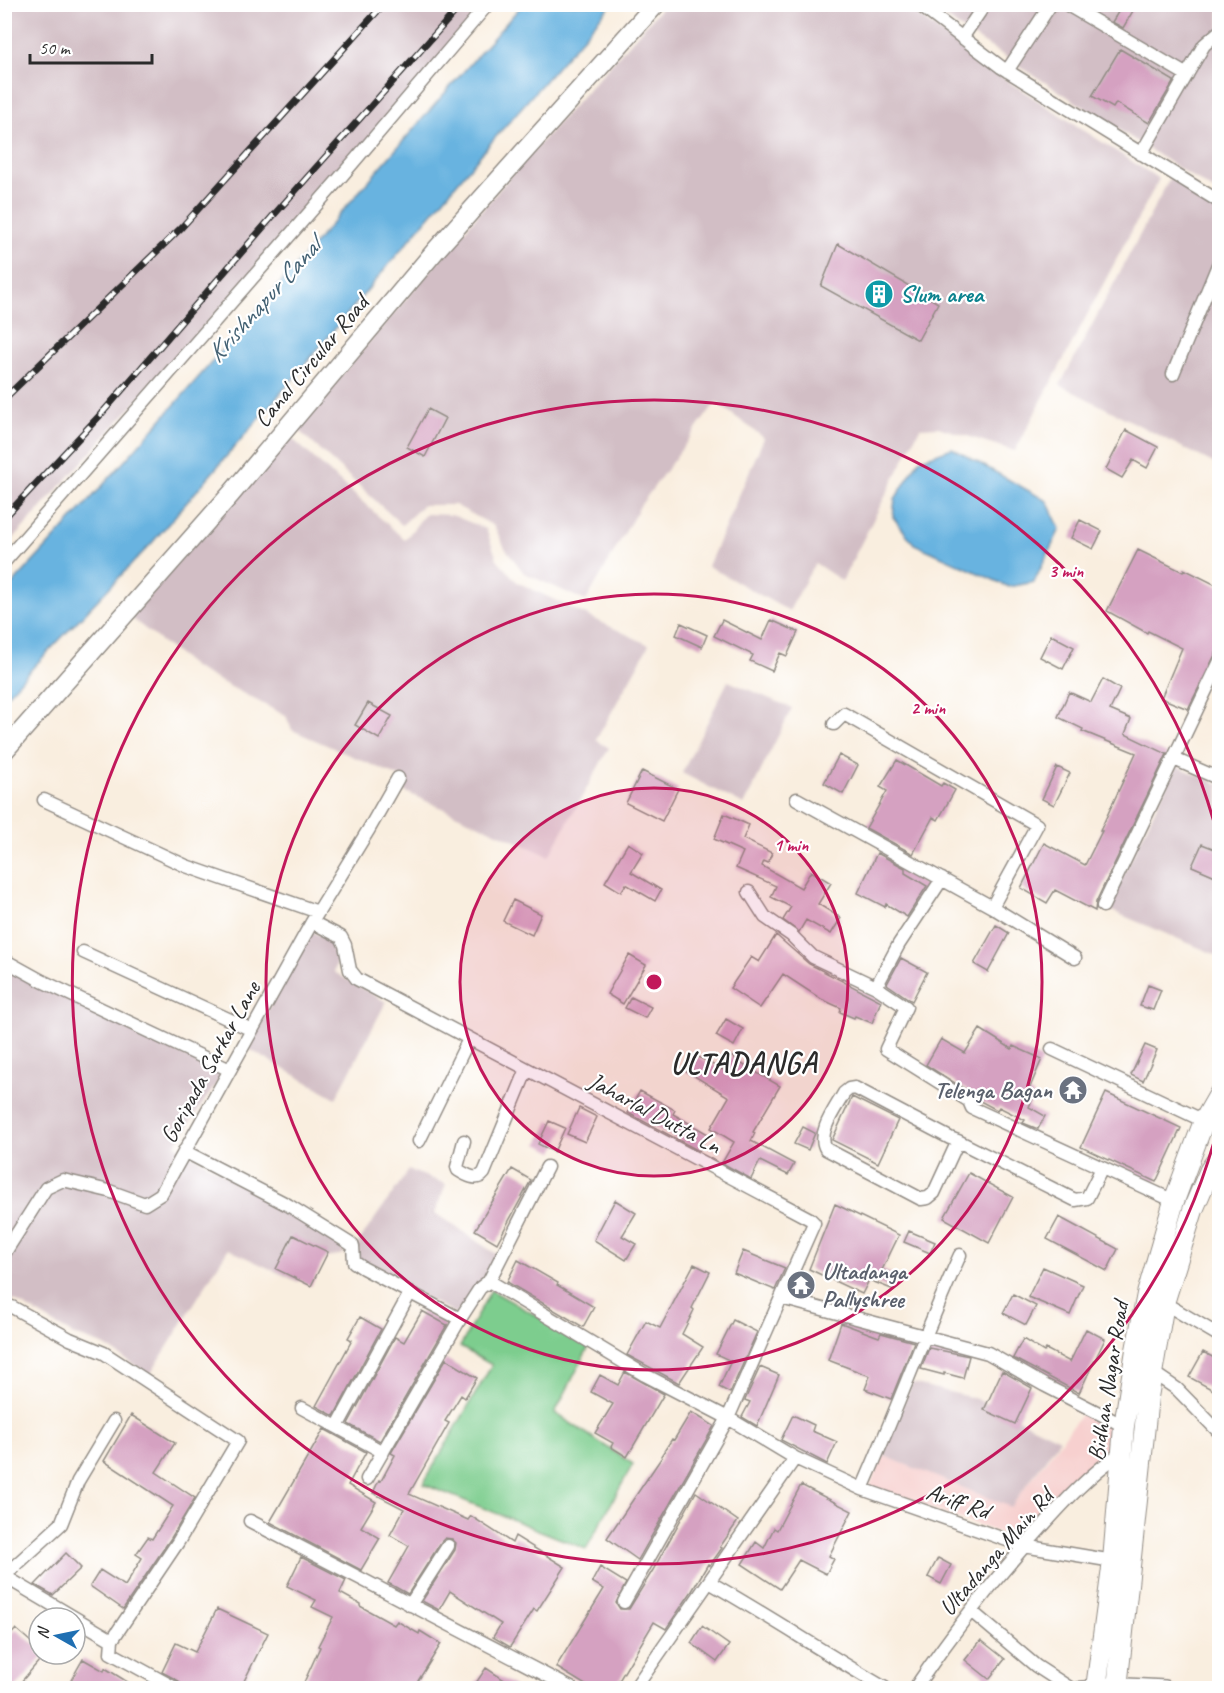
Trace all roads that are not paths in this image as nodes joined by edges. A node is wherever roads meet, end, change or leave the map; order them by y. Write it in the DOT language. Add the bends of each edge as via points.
graph roads {
  1 [pos="488,4"];
  2 [pos="656,4"];
  3 [pos="918,4"];
  4 [pos="986,4"];
  5 [pos="1051,4"];
  6 [pos="1066,4"];
  7 [pos="1220,32"];
  8 [pos="963,38"];
  9 [pos="1007,70"];
  10 [pos="1187,75"];
  11 [pos="1141,154"];
  12 [pos="1220,202"];
  13 [pos="1220,260"];
  14 [pos="1173,374"];
  15 [pos="4,562"];
  16 [pos="1220,661"];
  17 [pos="834,724"];
  18 [pos="4,751"];
  19 [pos="1174,759"];
  20 [pos="399,778"];
  21 [pos="1220,779"];
  22 [pos="797,799"];
  23 [pos="44,800"];
  24 [pos="942,879"];
  25 [pos="749,892"];
  26 [pos="1103,906"];
  27 [pos="992,907"];
  28 [pos="315,917"];
  29 [pos="83,952"];
  30 [pos="1075,958"];
  31 [pos="4,960"];
  32 [pos="876,987"];
  33 [pos="252,1030"];
  34 [pos="469,1039"];
  35 [pos="1052,1049"];
  36 [pos="527,1069"];
  37 [pos="230,1070"];
  38 [pos="1220,1093"];
  39 [pos="1204,1121"];
  40 [pos="419,1141"];
  41 [pos="464,1141"];
  42 [pos="958,1141"];
  43 [pos="184,1151"];
  44 [pos="1189,1162"];
  45 [pos="547,1167"];
  46 [pos="1216,1167"];
  47 [pos="1102,1168"];
  48 [pos="1174,1201"];
  49 [pos="4,1254"];
  50 [pos="960,1254"];
  51 [pos="489,1281"];
  52 [pos="410,1293"];
  53 [pos="782,1298"];
  54 [pos="1164,1303"];
  55 [pos="4,1306"];
  56 [pos="460,1319"];
  57 [pos="925,1335"];
  58 [pos="1220,1336"];
  59 [pos="1152,1372"];
  60 [pos="302,1408"];
  61 [pos="728,1418"];
  62 [pos="114,1421"];
  63 [pos="1124,1426"];
  64 [pos="337,1427"];
  65 [pos="1220,1433"];
  66 [pos="383,1452"];
  67 [pos="1121,1453"];
  68 [pos="795,1458"];
  69 [pos="367,1479"];
  70 [pos="862,1489"];
  71 [pos="250,1521"];
  72 [pos="448,1546"];
  73 [pos="1024,1546"];
  74 [pos="1113,1561"];
  75 [pos="709,1582"];
  76 [pos="624,1602"];
  77 [pos="410,1605"];
  78 [pos="971,1611"];
  79 [pos="112,1640"];
  80 [pos="1117,1687"];
  81 [pos="1091,1688"];
  82 [pos="176,1689"];
  83 [pos="571,1689"];
  84 [pos="635,1689"];
  85 [pos="885,1689"];
  86 [pos="915,1689"];
  87 [pos="1070,1689"];
  88 [pos="1165,1689"];
  1 -- 15 [label="street"];
  2 -- 18 [label="main road, Canal Circular Road" via="436,250 231,494"];
  3 -- 8 [label="street"];
  4 -- 8 [label="street"];
  5 -- 9 [label="street"];
  6 -- 10 [label="street"];
  7 -- 10 [label="street" via="1204,45"];
  8 -- 9 [label="street"];
  9 -- 11 [label="street"];
  10 -- 11 [label="street"];
  11 -- 12 [label="street"];
  13 -- 14 [label="street"];
  16 -- 19 [label="street"];
  17 -- 27 [label="street" via="844,714 1038,825"];
  19 -- 21 [label="street"];
  19 -- 26 [label="street"];
  20 -- 28 [label="street, Goripada Sarkar Lane"];
  22 -- 24 [label="street"];
  23 -- 28 [label="street, Jaharlal Dutta Ln" via="186,866"];
  24 -- 27 [label="street"];
  24 -- 32 [label="street"];
  25 -- 32 [label="street" via="765,917 813,957"];
  27 -- 30 [label="street"];
  28 -- 33 [label="street, Goripada Sarkar Lane"];
  28 -- 34 [label="street, Jaharlal Dutta Ln" via="341,937 350,970 357,979"];
  29 -- 33 [label="street"];
  31 -- 37 [label="street"];
  32 -- 47 [label="street" via="906,1007 886,1049 969,1101 972,1108"];
  33 -- 37 [label="street, Goripada Sarkar Lane"];
  34 -- 36 [label="street, Jaharlal Dutta Ln"];
  34 -- 40 [label="street"];
  35 -- 39 [label="street"];
  36 -- 41 [label="street" via="481,1177 461,1172 457,1167"];
  36 -- 53 [label="street, Jaharlal Dutta Ln" via="810,1219 813,1228"];
  37 -- 43 [label="street, Goripada Sarkar Lane"];
  38 -- 39 [label="main road, Bidhan Nagar Road"];
  39 -- 44 [label="main road, Bidhan Nagar Road"];
  42 -- 42 [label="street" via="934,1192 921,1199 826,1149 822,1143 844,1093 855,1088"];
  42 -- 47 [label="street" via="1075,1200 1087,1198"];
  43 -- 49 [label="street, Goripada Sarkar Lane" via="162,1194 145,1204 63,1180 46,1188"];
  43 -- 52 [label="street" via="288,1205 349,1243 354,1262"];
  44 -- 46 [label="street"];
  44 -- 48 [label="main road, Bidhan Nagar Road"];
  45 -- 51 [label="street"];
  46 -- 54 [label="main road, Bidhan Nagar Road" via="1193,1210"];
  47 -- 48 [label="street"];
  48 -- 63 [label="main road, Bidhan Nagar Road" via="1147,1294"];
  50 -- 57 [label="street"];
  51 -- 56 [label="street"];
  51 -- 61 [label="street, Ariff Rd" via="645,1375"];
  52 -- 56 [label="street"];
  52 -- 64 [label="street"];
  53 -- 57 [label="street"];
  53 -- 61 [label="street, Jaharlal Dutta Ln"];
  54 -- 58 [label="street"];
  54 -- 59 [label="main road, Bidhan Nagar Road"];
  55 -- 79 [label="street" via="104,1353 238,1440 178,1542"];
  56 -- 66 [label="street"];
  57 -- 63 [label="street" via="988,1353"];
  57 -- 70 [label="street"];
  59 -- 65 [label="street" via="1177,1389"];
  59 -- 80 [label="main road, Bidhan Nagar Road"];
  60 -- 64 [label="street"];
  61 -- 68 [label="street, Ariff Rd"];
  61 -- 76 [label="street, Jaharlal Dutta Ln"];
  62 -- 79 [label="street" via="78,1481 61,1524 4,1576"];
  63 -- 67 [label="main road, Bidhan Nagar Road"];
  64 -- 66 [label="street"];
  66 -- 69 [label="street"];
  67 -- 73 [label="street, Ultadanga Main Rd" via="1097,1470"];
  67 -- 74 [label="main road, Bidhan Nagar Road"];
  68 -- 70 [label="street, Ariff Rd"];
  68 -- 75 [label="street"];
  70 -- 73 [label="street, Ariff Rd"];
  71 -- 77 [label="street"];
  72 -- 77 [label="street"];
  73 -- 74 [label="street, Ariff Rd"];
  73 -- 78 [label="street, Ultadanga Main Rd"];
  74 -- 81 [label="main road, Bidhan Nagar Road"];
  75 -- 84 [label="street"];
  75 -- 85 [label="street"];
  77 -- 83 [label="street"];
  78 -- 86 [label="street, Ultadanga Main Rd"];
  78 -- 87 [label="street"];
  79 -- 82 [label="street" via="111,1653"];
  80 -- 81 [label="street"];
  80 -- 88 [label="street"];
}
